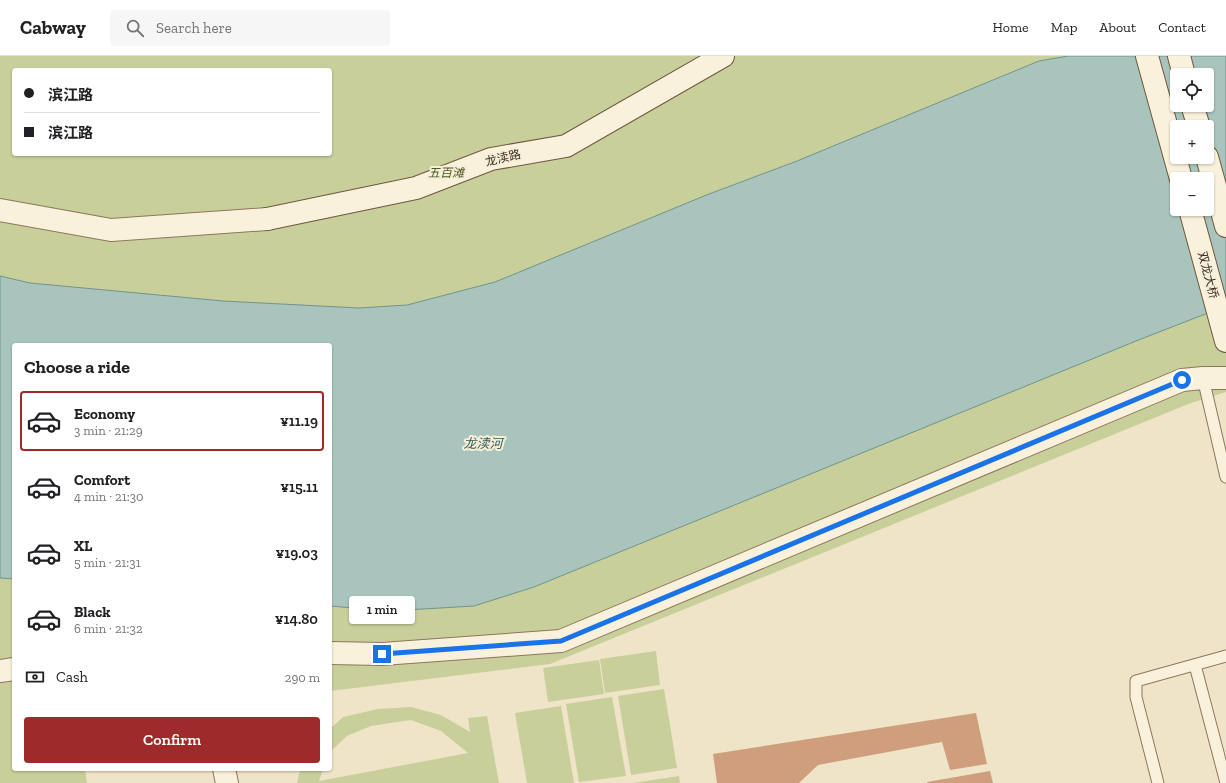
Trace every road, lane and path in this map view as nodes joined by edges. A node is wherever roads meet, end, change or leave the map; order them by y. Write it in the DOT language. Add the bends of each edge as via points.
graph roads {
  1 [pos="723,56"];
  2 [pos="1147,56"];
  3 [pos="1179,56"];
  4 [pos="1182,68"];
  5 [pos="1209,164"];
  6 [pos="1179,172"];
  7 [pos="0,210"];
  8 [pos="1192,216"];
  9 [pos="1226,226"];
  10 [pos="1226,341"];
  11 [pos="1203,378"];
  12 [pos="1226,378"];
  13 [pos="1226,477"];
  14 [pos="332,653"];
  15 [pos="1226,656"];
  16 [pos="1195,665"];
  17 [pos="12,669"];
  18 [pos="0,671"];
  19 [pos="224,771"];
  20 [pos="227,783"];
  21 [pos="1158,783"];
  22 [pos="1226,783"];
  1 -- 7 [label="street, 龙渎路" via="566,146 491,159 416,188 267,219 111,230"];
  2 -- 6 [label="street"];
  3 -- 4 [label="street"];
  5 -- 9 [label="street"];
  8 -- 10 [label="street, 双龙大桥"];
  11 -- 12 [label="street"];
  11 -- 13 [label="lane"];
  11 -- 14 [label="street" via="1182,380 561,641 382,654"];
  15 -- 16 [label="lane"];
  16 -- 21 [label="lane" via="1136,681 1136,697"];
  16 -- 22 [label="lane"];
  17 -- 18 [label="street"];
  19 -- 20 [label="street"];
}
